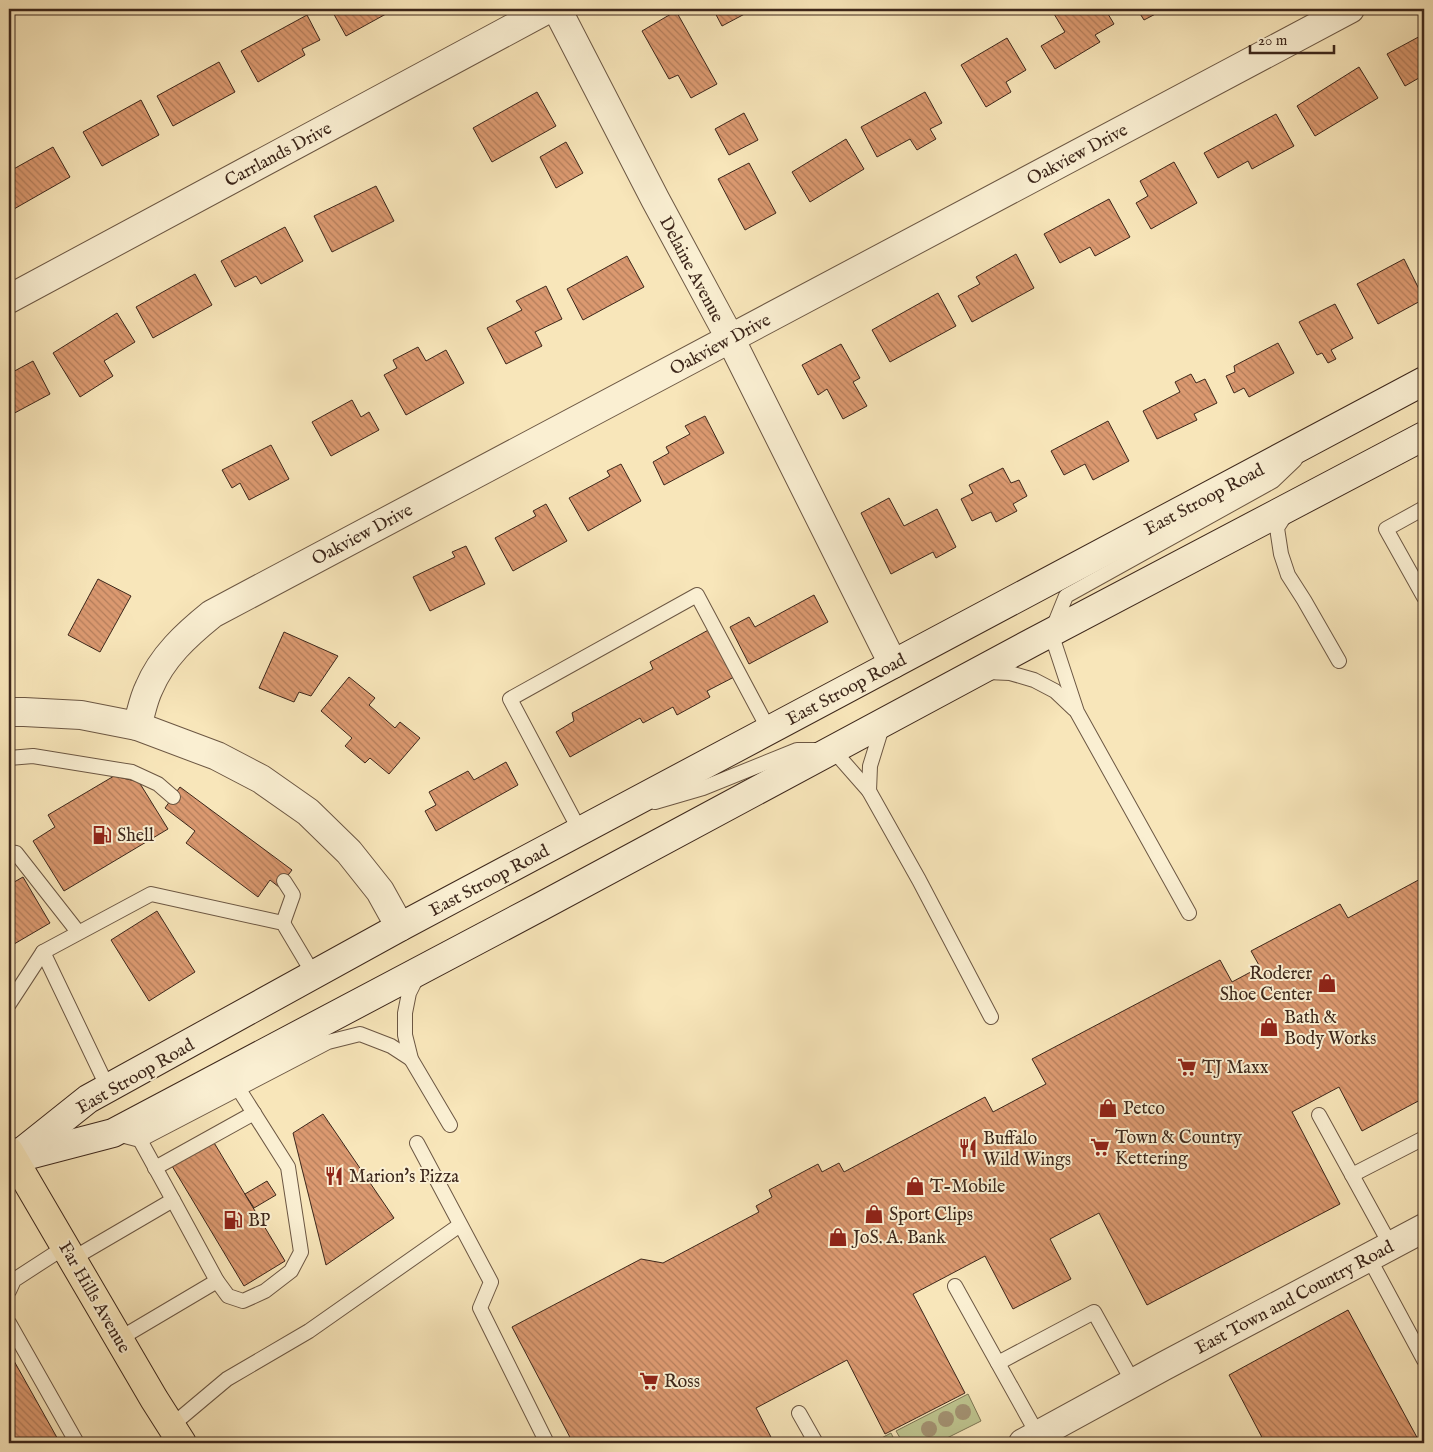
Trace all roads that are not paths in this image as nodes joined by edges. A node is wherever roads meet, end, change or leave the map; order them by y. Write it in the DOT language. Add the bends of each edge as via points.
graph roads {
  1 [pos="548,9"];
  2 [pos="558,9"];
  3 [pos="1350,9"];
  4 [pos="9,300"];
  5 [pos="730,338"];
  6 [pos="1424,381"];
  7 [pos="1424,436"];
  8 [pos="1320,438"];
  9 [pos="1290,507"];
  10 [pos="1424,508"];
  11 [pos="1424,597"];
  12 [pos="1051,633"];
  13 [pos="1339,661"];
  14 [pos="892,664"];
  15 [pos="979,672"];
  16 [pos="9,712"];
  17 [pos="1077,712"];
  18 [pos="883,723"];
  19 [pos="137,726"];
  20 [pos="769,730"];
  21 [pos="833,750"];
  22 [pos="9,758"];
  23 [pos="869,791"];
  24 [pos="173,797"];
  25 [pos="609,816"];
  26 [pos="580,831"];
  27 [pos="9,852"];
  28 [pos="284,881"];
  29 [pos="1189,913"];
  30 [pos="283,923"];
  31 [pos="400,927"];
  32 [pos="78,932"];
  33 [pos="43,952"];
  34 [pos="420,971"];
  35 [pos="314,975"];
  36 [pos="9,1004"];
  37 [pos="991,1017"];
  38 [pos="411,1059"];
  39 [pos="108,1088"];
  40 [pos="238,1088"];
  41 [pos="254,1113"];
  42 [pos="1319,1115"];
  43 [pos="450,1125"];
  44 [pos="113,1133"];
  45 [pos="1424,1138"];
  46 [pos="140,1140"];
  47 [pos="417,1143"];
  48 [pos="10,1157"];
  49 [pos="155,1168"];
  50 [pos="1352,1175"];
  51 [pos="173,1200"];
  52 [pos="460,1225"];
  53 [pos="1424,1228"];
  54 [pos="1380,1252"];
  55 [pos="69,1253"];
  56 [pos="217,1281"];
  57 [pos="954,1286"];
  58 [pos="9,1291"];
  59 [pos="9,1323"];
  60 [pos="119,1339"];
  61 [pos="1424,1360"];
  62 [pos="998,1363"];
  63 [pos="1133,1382"];
  64 [pos="799,1413"];
  65 [pos="176,1435"];
  66 [pos="1030,1439"];
  67 [pos="77,1443"];
  68 [pos="547,1443"];
  69 [pos="816,1443"];
  1 -- 4 [label="street, Carrlands Drive"];
  2 -- 5 [label="street, Delaine Avenue"];
  3 -- 5 [label="street, Oakview Drive"];
  5 -- 14 [label="street, Delaine Avenue"];
  5 -- 19 [label="street, Oakview Drive" via="212,614 182,640 160,667 148,689"];
  6 -- 8 [label="street, East Stroop Road"];
  7 -- 9 [label="street, East Stroop Road"];
  8 -- 12 [label="lane" via="1273,481 1066,596"];
  8 -- 14 [label="street, East Stroop Road"];
  9 -- 12 [label="street, East Stroop Road"];
  9 -- 13 [label="lane" via="1277,528 1281,554 1288,575"];
  10 -- 11 [label="lane" via="1386,529"];
  12 -- 15 [label="street, East Stroop Road"];
  12 -- 17 [label="lane"];
  14 -- 20 [label="street, East Stroop Road"];
  15 -- 17 [label="lane" via="1010,673 1034,680 1055,691"];
  15 -- 18 [label="street, East Stroop Road"];
  16 -- 19 [label="street" via="81,715"];
  17 -- 29 [label="lane"];
  18 -- 21 [label="street, East Stroop Road"];
  18 -- 23 [label="lane" via="870,766"];
  19 -- 31 [label="street" via="217,756 261,779 308,812 349,852 380,891"];
  20 -- 25 [label="street, East Stroop Road"];
  20 -- 26 [label="lane" via="697,595 510,700"];
  21 -- 23 [label="lane"];
  21 -- 25 [label="lane" via="797,750 704,788"];
  21 -- 34 [label="street, East Stroop Road"];
  22 -- 24 [label="lane" via="33,756 132,772 158,784"];
  23 -- 37 [label="lane"];
  25 -- 26 [label="street, East Stroop Road"];
  26 -- 31 [label="street, East Stroop Road"];
  27 -- 32 [label="lane" via="16,853"];
  28 -- 30 [label="lane" via="293,895"];
  30 -- 32 [label="lane" via="151,894"];
  30 -- 35 [label="lane"];
  31 -- 35 [label="street, East Stroop Road"];
  32 -- 33 [label="lane"];
  33 -- 36 [label="lane"];
  33 -- 39 [label="lane"];
  34 -- 38 [label="lane" via="409,993 405,1013 405,1035"];
  34 -- 44 [label="street, East Stroop Road"];
  35 -- 39 [label="street, East Stroop Road"];
  38 -- 40 [label="lane" via="391,1046 360,1034 328,1042"];
  38 -- 43 [label="lane"];
  39 -- 48 [label="street, East Stroop Road"];
  40 -- 41 [label="lane"];
  40 -- 46 [label="lane"];
  41 -- 49 [label="lane"];
  41 -- 56 [label="lane" via="288,1167 302,1252 291,1271 265,1291 243,1301 228,1296"];
  42 -- 50 [label="lane"];
  44 -- 46 [label="lane"];
  44 -- 48 [label="street, East Stroop Road"];
  45 -- 50 [label="lane"];
  46 -- 49 [label="lane"];
  47 -- 52 [label="lane"];
  48 -- 55 [label="main road, Far Hills Avenue"];
  49 -- 51 [label="lane"];
  50 -- 54 [label="lane"];
  51 -- 55 [label="lane"];
  51 -- 56 [label="lane"];
  52 -- 65 [label="lane" via="308,1331 227,1379"];
  52 -- 68 [label="lane" via="490,1282 480,1308"];
  53 -- 54 [label="street, East Town and Country Road"];
  54 -- 61 [label="lane"];
  54 -- 63 [label="street, East Town and Country Road"];
  55 -- 58 [label="lane" via="14,1280"];
  55 -- 60 [label="main road, Far Hills Avenue"];
  56 -- 60 [label="lane"];
  57 -- 62 [label="lane"];
  59 -- 67 [label="lane"];
  60 -- 65 [label="main road, Far Hills Avenue"];
  62 -- 63 [label="lane" via="1094,1312"];
  62 -- 66 [label="lane"];
  63 -- 66 [label="street, East Town and Country Road"];
  64 -- 69 [label="lane"];
}
